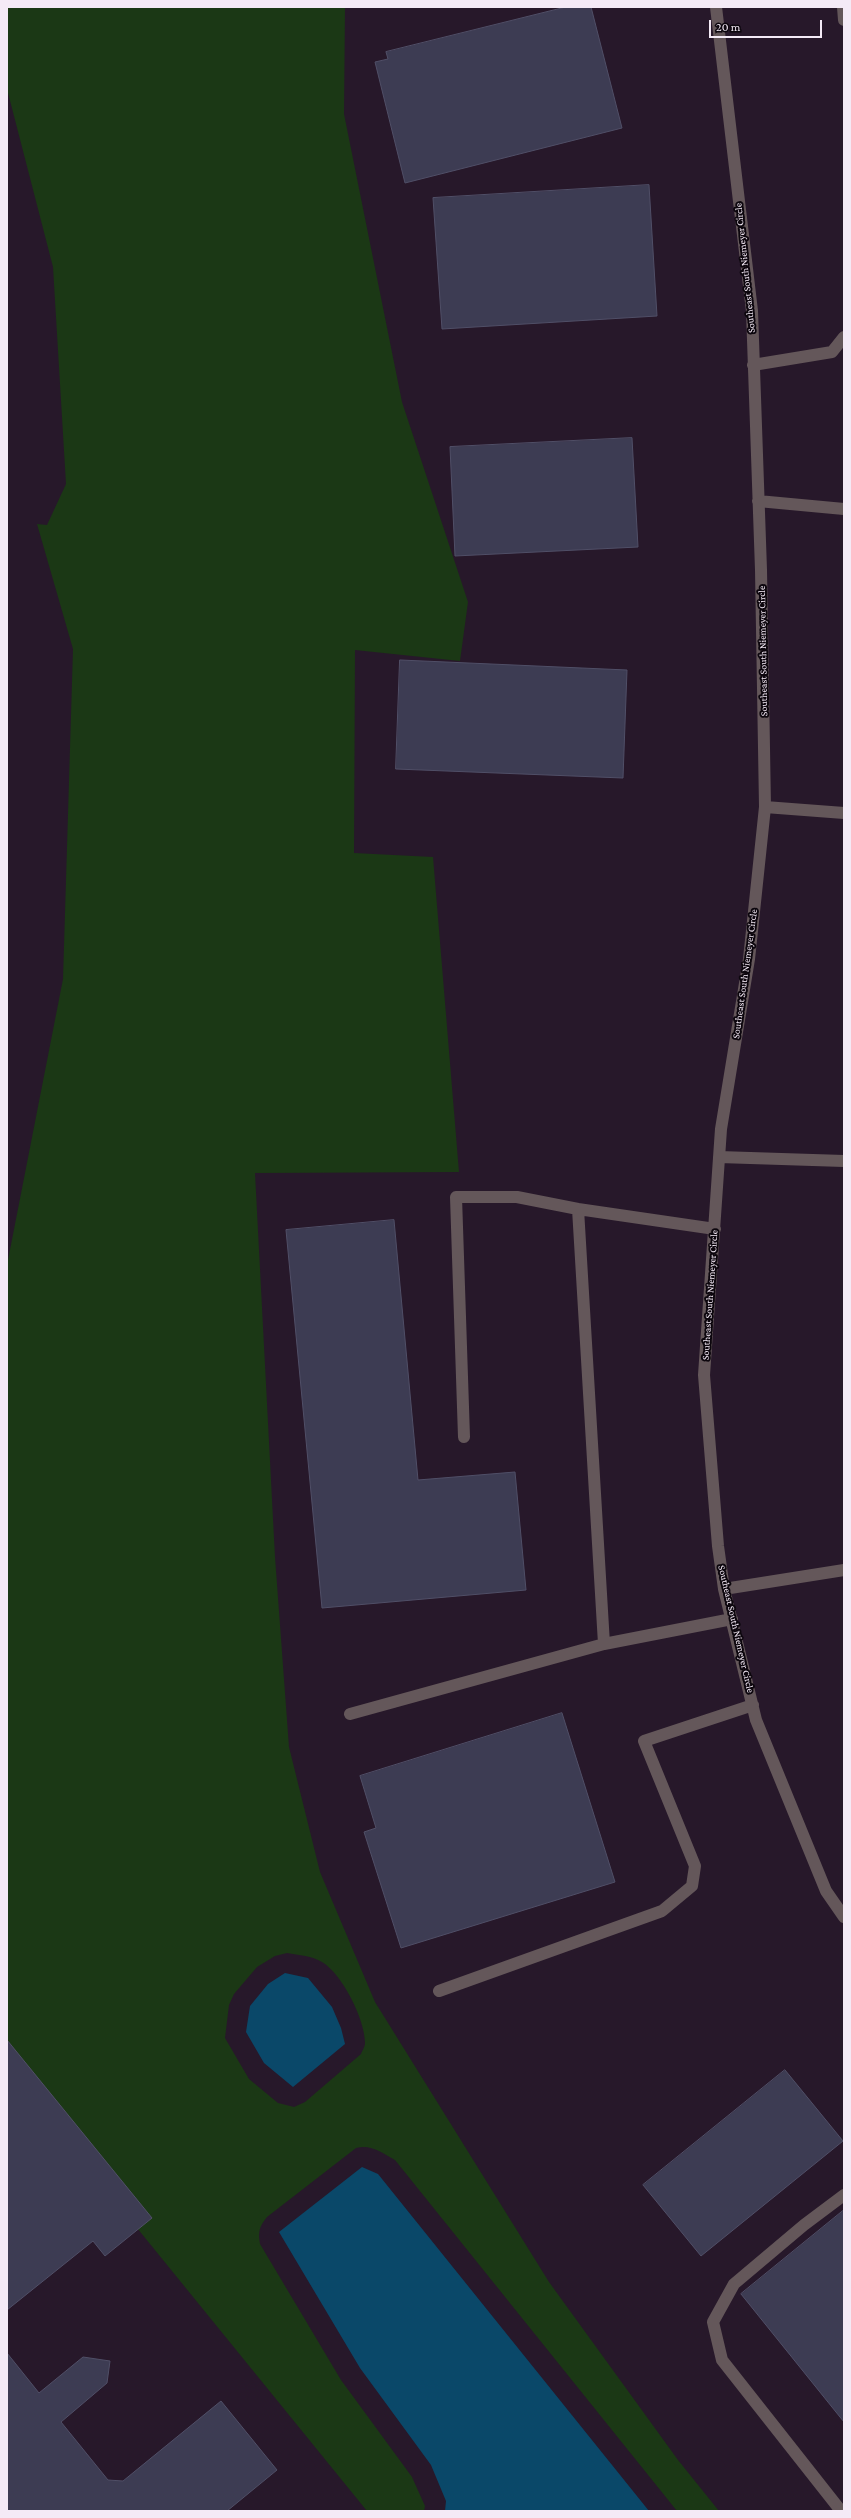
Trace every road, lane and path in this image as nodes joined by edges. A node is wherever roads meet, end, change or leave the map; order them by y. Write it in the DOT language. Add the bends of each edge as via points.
graph roads {
  1 [pos="716,7"];
  2 [pos="843,7"];
  3 [pos="844,20"];
  4 [pos="844,338"];
  5 [pos="838,352"];
  6 [pos="753,365"];
  7 [pos="758,501"];
  8 [pos="844,509"];
  9 [pos="765,807"];
  10 [pos="844,813"];
  11 [pos="719,1157"];
  12 [pos="844,1161"];
  13 [pos="578,1209"];
  14 [pos="715,1229"];
  15 [pos="464,1437"];
  16 [pos="844,1570"];
  17 [pos="724,1589"];
  18 [pos="732,1619"];
  19 [pos="604,1644"];
  20 [pos="753,1705"];
  21 [pos="350,1714"];
  22 [pos="844,1917"];
  23 [pos="439,1991"];
  24 [pos="844,2195"];
  25 [pos="841,2511"];
  1 -- 6 [label="street, Southeast South Niemeyer Circle" via="752,311"];
  2 -- 3 [label="street"];
  4 -- 5 [label="street"];
  5 -- 6 [label="street"];
  6 -- 7 [label="street, Southeast South Niemeyer Circle"];
  7 -- 8 [label="street"];
  7 -- 9 [label="street, Southeast South Niemeyer Circle"];
  9 -- 10 [label="street"];
  9 -- 11 [label="street, Southeast South Niemeyer Circle" via="749,959 721,1129"];
  11 -- 12 [label="street"];
  11 -- 14 [label="street, Southeast South Niemeyer Circle"];
  13 -- 14 [label="street"];
  13 -- 15 [label="street" via="517,1197 456,1197"];
  13 -- 19 [label="street"];
  14 -- 17 [label="street, Southeast South Niemeyer Circle" via="704,1375"];
  16 -- 17 [label="street"];
  17 -- 18 [label="street, Southeast South Niemeyer Circle"];
  18 -- 19 [label="street"];
  18 -- 20 [label="street, Southeast South Niemeyer Circle"];
  19 -- 21 [label="street"];
  20 -- 22 [label="street, Southeast South Niemeyer Circle" via="756,1720 826,1891"];
  20 -- 23 [label="street" via="644,1741 695,1866 692,1886 662,1911"];
  24 -- 25 [label="street" via="734,2284 713,2322 722,2360"];
}
